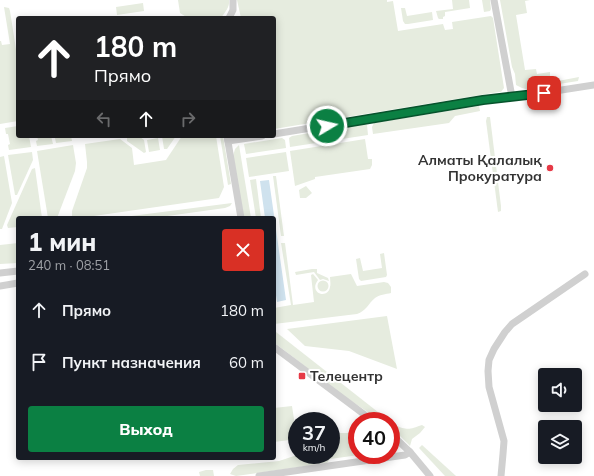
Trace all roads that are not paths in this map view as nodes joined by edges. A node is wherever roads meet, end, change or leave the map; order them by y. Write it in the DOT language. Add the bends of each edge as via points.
graph roads {
  1 [pos="233,0"];
  2 [pos="494,0"];
  3 [pos="230,16"];
  4 [pos="594,85"];
  5 [pos="512,96"];
  6 [pos="276,134"];
  7 [pos="239,138"];
  8 [pos="227,139"];
  9 [pos="240,216"];
  10 [pos="0,269"];
  11 [pos="16,269"];
  12 [pos="16,269"];
  13 [pos="0,273"];
  14 [pos="585,274"];
  15 [pos="16,283"];
  16 [pos="0,286"];
  17 [pos="276,348"];
  18 [pos="362,412"];
  19 [pos="400,443"];
  20 [pos="410,452"];
  21 [pos="259,476"];
  22 [pos="430,476"];
  23 [pos="501,476"];
  1 -- 3 [label="street"];
  2 -- 5 [label="street"];
  4 -- 5 [label="street"];
  5 -- 6 [label="street"];
  7 -- 8 [label="street"];
  8 -- 9 [label="street"];
  10 -- 11 [label="street"];
  12 -- 13 [label="street"];
  14 -- 23 [label="street" via="512,324 494,348 489,360 489,387 504,441"];
  15 -- 16 [label="street"];
  17 -- 18 [label="street"];
  19 -- 20 [label="street"];
  20 -- 21 [label="street" via="405,455"];
  20 -- 22 [label="street"];
}
